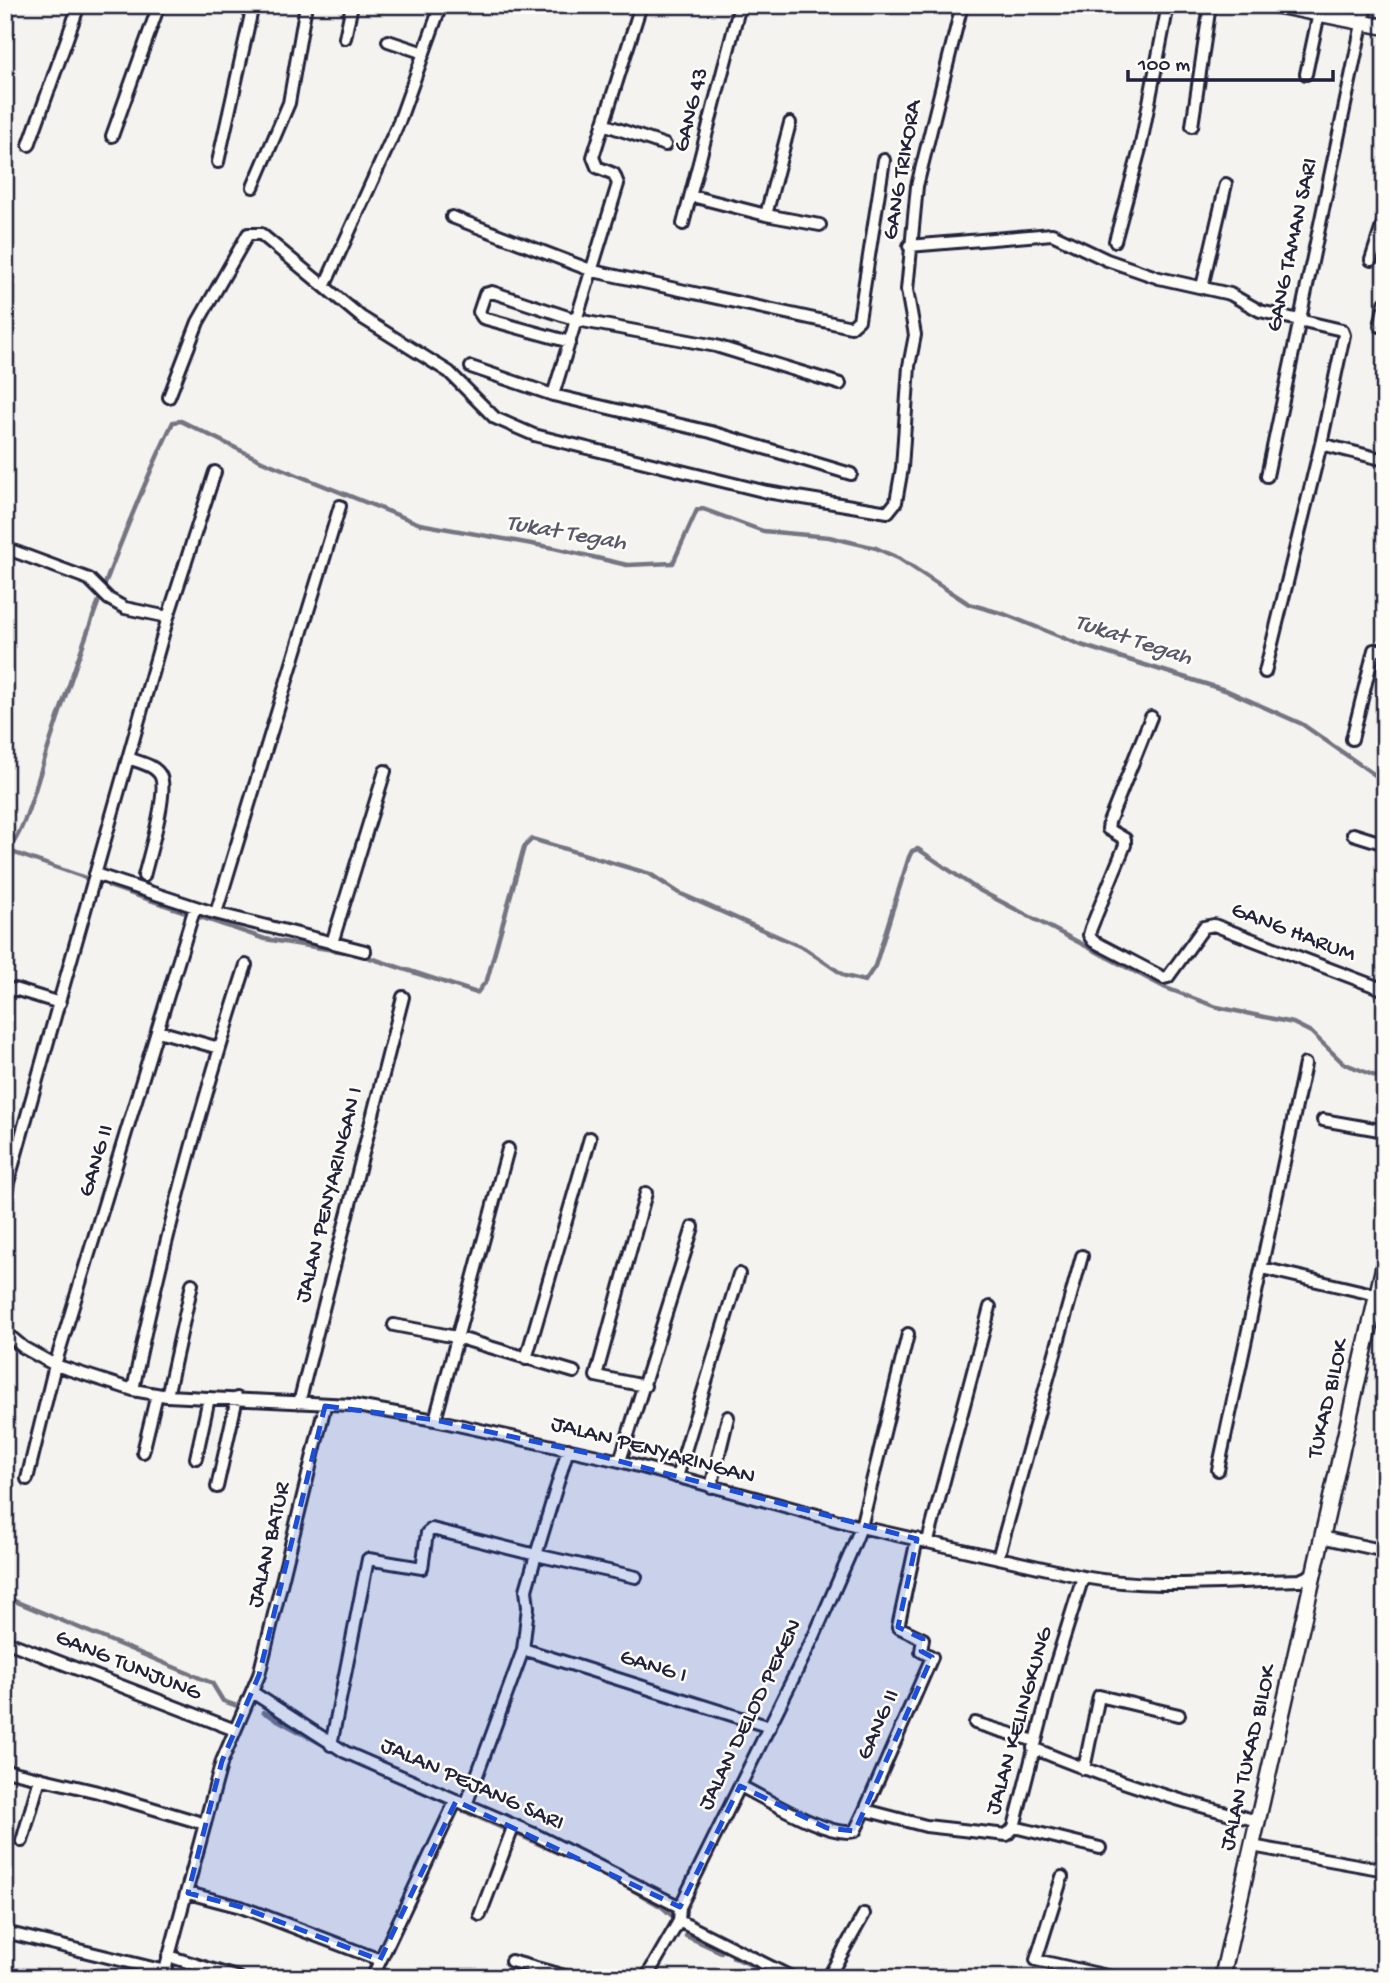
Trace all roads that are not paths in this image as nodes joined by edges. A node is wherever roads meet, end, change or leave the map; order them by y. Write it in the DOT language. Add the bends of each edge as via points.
graph roads {
  1 [pos="79,5"];
  2 [pos="159,5"];
  3 [pos="253,5"];
  4 [pos="306,5"];
  5 [pos="352,5"];
  6 [pos="441,5"];
  7 [pos="641,5"];
  8 [pos="740,5"];
  9 [pos="962,5"];
  10 [pos="1168,5"];
  11 [pos="1210,5"];
  12 [pos="1275,5"];
  13 [pos="1366,5"];
  14 [pos="1320,13"];
  15 [pos="1363,23"];
  16 [pos="1385,27"];
  17 [pos="345,38"];
  18 [pos="388,41"];
  19 [pos="424,54"];
  20 [pos="1306,74"];
  21 [pos="790,123"];
  22 [pos="603,124"];
  23 [pos="1192,126"];
  24 [pos="113,136"];
  25 [pos="29,145"];
  26 [pos="665,145"];
  27 [pos="884,160"];
  28 [pos="218,162"];
  29 [pos="1226,184"];
  30 [pos="253,187"];
  31 [pos="692,196"];
  32 [pos="766,215"];
  33 [pos="452,216"];
  34 [pos="1385,218"];
  35 [pos="683,225"];
  36 [pos="820,225"];
  37 [pos="1115,241"];
  38 [pos="909,246"];
  39 [pos="1371,260"];
  40 [pos="593,271"];
  41 [pos="325,285"];
  42 [pos="1202,287"];
  43 [pos="1385,303"];
  44 [pos="577,320"];
  45 [pos="1298,320"];
  46 [pos="1380,326"];
  47 [pos="570,342"];
  48 [pos="471,367"];
  49 [pos="840,384"];
  50 [pos="553,395"];
  51 [pos="169,397"];
  52 [pos="1321,444"];
  53 [pos="1385,460"];
  54 [pos="215,472"];
  55 [pos="851,474"];
  56 [pos="1267,476"];
  57 [pos="340,506"];
  58 [pos="5,548"];
  59 [pos="168,617"];
  60 [pos="1385,650"];
  61 [pos="1265,672"];
  62 [pos="1151,717"];
  63 [pos="1353,739"];
  64 [pos="128,758"];
  65 [pos="385,771"];
  66 [pos="1353,834"];
  67 [pos="1385,844"];
  68 [pos="95,874"];
  69 [pos="144,876"];
  70 [pos="193,913"];
  71 [pos="216,913"];
  72 [pos="332,943"];
  73 [pos="365,951"];
  74 [pos="246,965"];
  75 [pos="1385,990"];
  76 [pos="5,993"];
  77 [pos="403,997"];
  78 [pos="60,1003"];
  79 [pos="158,1031"];
  80 [pos="219,1048"];
  81 [pos="1305,1064"];
  82 [pos="1323,1120"];
  83 [pos="1385,1131"];
  84 [pos="590,1138"];
  85 [pos="508,1149"];
  86 [pos="646,1193"];
  87 [pos="5,1194"];
  88 [pos="694,1227"];
  89 [pos="1082,1256"];
  90 [pos="1385,1260"];
  91 [pos="1262,1268"];
  92 [pos="739,1274"];
  93 [pos="192,1284"];
  94 [pos="1377,1295"];
  95 [pos="990,1307"];
  96 [pos="394,1325"];
  97 [pos="5,1332"];
  98 [pos="908,1334"];
  99 [pos="456,1338"];
  100 [pos="526,1359"];
  101 [pos="55,1365"];
  102 [pos="574,1372"];
  103 [pos="645,1386"];
  104 [pos="133,1390"];
  105 [pos="162,1395"];
  106 [pos="209,1398"];
  107 [pos="237,1398"];
  108 [pos="299,1403"];
  109 [pos="325,1406"];
  110 [pos="728,1417"];
  111 [pos="435,1420"];
  112 [pos="568,1449"];
  113 [pos="143,1452"];
  114 [pos="196,1458"];
  115 [pos="620,1461"];
  116 [pos="1219,1470"];
  117 [pos="677,1477"];
  118 [pos="27,1479"];
  119 [pos="217,1487"];
  120 [pos="711,1487"];
  121 [pos="861,1527"];
  122 [pos="922,1540"];
  123 [pos="1320,1542"];
  124 [pos="1385,1551"];
  125 [pos="536,1555"];
  126 [pos="998,1558"];
  127 [pos="636,1577"];
  128 [pos="1083,1577"];
  129 [pos="1308,1581"];
  130 [pos="5,1641"];
  131 [pos="523,1649"];
  132 [pos="252,1692"];
  133 [pos="1179,1715"];
  134 [pos="975,1723"];
  135 [pos="769,1727"];
  136 [pos="235,1730"];
  137 [pos="331,1745"];
  138 [pos="1034,1745"];
  139 [pos="1084,1769"];
  140 [pos="5,1770"];
  141 [pos="40,1778"];
  142 [pos="740,1786"];
  143 [pos="461,1803"];
  144 [pos="865,1810"];
  145 [pos="1258,1821"];
  146 [pos="205,1824"];
  147 [pos="514,1825"];
  148 [pos="1014,1827"];
  149 [pos="22,1841"];
  150 [pos="1252,1846"];
  151 [pos="1100,1848"];
  152 [pos="1385,1870"];
  153 [pos="1062,1877"];
  154 [pos="188,1893"];
  155 [pos="680,1907"];
  156 [pos="864,1914"];
  157 [pos="480,1915"];
  158 [pos="680,1921"];
  159 [pos="5,1932"];
  160 [pos="168,1956"];
  161 [pos="380,1961"];
  162 [pos="511,1961"];
  163 [pos="775,1973"];
  164 [pos="164,1974"];
  165 [pos="239,1978"];
  166 [pos="372,1978"];
  167 [pos="572,1978"];
  168 [pos="646,1978"];
  169 [pos="793,1978"];
  170 [pos="828,1978"];
  171 [pos="1116,1978"];
  172 [pos="1222,1978"];
  1 -- 25 [label="street"];
  2 -- 24 [label="street"];
  3 -- 28 [label="street"];
  4 -- 30 [label="street" via="289,103"];
  5 -- 17 [label="street"];
  6 -- 19 [label="street"];
  7 -- 22 [label="street"];
  8 -- 31 [label="street, GANG 43"];
  9 -- 38 [label="street, GANG TRIKORA" via="917,186"];
  10 -- 37 [label="street" via="1140,149"];
  11 -- 23 [label="street"];
  12 -- 14 [label="street"];
  13 -- 15 [label="street, GANG TAMAN SARI"];
  14 -- 15 [label="street"];
  14 -- 20 [label="street"];
  15 -- 16 [label="street"];
  15 -- 45 [label="street, GANG TAMAN SARI"];
  18 -- 19 [label="street"];
  19 -- 41 [label="street" via="399,122"];
  21 -- 32 [label="street"];
  22 -- 26 [label="street"];
  22 -- 40 [label="street" via="593,161 614,174 618,184"];
  27 -- 40 [label="street" via="859,320 854,326"];
  29 -- 42 [label="street"];
  31 -- 32 [label="street"];
  31 -- 35 [label="street, GANG 43"];
  32 -- 36 [label="street"];
  33 -- 40 [label="street"];
  34 -- 39 [label="street"];
  38 -- 41 [label="street, GANG TRIKORA" via="907,290 915,335 897,499 892,509 884,512 767,492 534,435 495,418 449,372 361,317"];
  38 -- 42 [label="street" via="1052,234 1107,260"];
  40 -- 44 [label="street"];
  41 -- 51 [label="street" via="261,234 247,233 198,322"];
  42 -- 45 [label="street" via="1230,294 1259,311"];
  43 -- 46 [label="street"];
  44 -- 47 [label="street"];
  44 -- 47 [label="street" via="485,293 479,313 483,318"];
  44 -- 49 [label="street" via="716,346"];
  45 -- 52 [label="street" via="1339,328 1344,335"];
  45 -- 56 [label="street, GANG TAMAN SARI"];
  47 -- 50 [label="street"];
  48 -- 50 [label="street"];
  50 -- 55 [label="street" via="711,432"];
  52 -- 53 [label="street"];
  52 -- 61 [label="street"];
  54 -- 59 [label="street"];
  57 -- 71 [label="street"];
  58 -- 59 [label="street" via="89,579 125,608"];
  59 -- 64 [label="street"];
  60 -- 63 [label="street" via="1374,650"];
  62 -- 75 [label="street, GANG HARUM" via="1109,822 1108,829 1125,839 1125,845 1091,928 1093,941 1164,978 1204,927 1214,925"];
  64 -- 68 [label="street"];
  64 -- 69 [label="street" via="155,769 162,778"];
  65 -- 72 [label="street"];
  66 -- 67 [label="street"];
  68 -- 70 [label="street"];
  68 -- 78 [label="street"];
  70 -- 71 [label="street"];
  70 -- 79 [label="street, GANG II"];
  71 -- 72 [label="street"];
  72 -- 73 [label="street"];
  74 -- 80 [label="street"];
  76 -- 78 [label="street" via="14,989"];
  77 -- 108 [label="street, JALAN PENYARINGAN I"];
  78 -- 87 [label="street"];
  79 -- 80 [label="street"];
  79 -- 101 [label="street, GANG II"];
  80 -- 104 [label="street" via="157,1271"];
  81 -- 91 [label="street"];
  82 -- 83 [label="street"];
  84 -- 100 [label="street"];
  85 -- 99 [label="street"];
  86 -- 103 [label="street" via="596,1376"];
  88 -- 103 [label="street"];
  89 -- 126 [label="street"];
  90 -- 94 [label="street, TUKAD BILOK"];
  91 -- 94 [label="street"];
  91 -- 116 [label="street"];
  92 -- 117 [label="street"];
  93 -- 105 [label="street"];
  94 -- 123 [label="street, TUKAD BILOK"];
  95 -- 122 [label="street"];
  96 -- 99 [label="street"];
  97 -- 101 [label="street, JALAN PENYARINGAN"];
  98 -- 121 [label="street, JALAN DELOD PEKEN"];
  99 -- 100 [label="street"];
  99 -- 111 [label="street"];
  100 -- 102 [label="street"];
  101 -- 104 [label="street, JALAN PENYARINGAN"];
  101 -- 118 [label="street, GANG II"];
  103 -- 115 [label="street"];
  104 -- 105 [label="street, JALAN PENYARINGAN"];
  105 -- 106 [label="street, JALAN PENYARINGAN"];
  105 -- 113 [label="street"];
  106 -- 107 [label="street, JALAN PENYARINGAN"];
  106 -- 114 [label="street"];
  107 -- 108 [label="street, JALAN PENYARINGAN"];
  107 -- 119 [label="street"];
  108 -- 109 [label="street, JALAN PENYARINGAN"];
  109 -- 111 [label="street, JALAN PENYARINGAN" via="351,1405"];
  109 -- 132 [label="street, JALAN BATUR"];
  110 -- 120 [label="street"];
  111 -- 112 [label="street, JALAN PENYARINGAN"];
  112 -- 115 [label="street, JALAN PENYARINGAN"];
  112 -- 125 [label="street"];
  115 -- 117 [label="street, JALAN PENYARINGAN"];
  117 -- 120 [label="street, JALAN PENYARINGAN"];
  120 -- 121 [label="street, JALAN PENYARINGAN"];
  121 -- 122 [label="street, JALAN PENYARINGAN"];
  121 -- 135 [label="street, JALAN DELOD PEKEN"];
  122 -- 126 [label="street, JALAN PENYARINGAN"];
  122 -- 144 [label="street, GANG II" via="898,1627 923,1640 921,1651 932,1657"];
  123 -- 124 [label="street"];
  123 -- 129 [label="street, JALAN TUKAD BILOK"];
  125 -- 127 [label="street"];
  125 -- 131 [label="street" via="526,1590"];
  125 -- 137 [label="street" via="432,1529 427,1533 422,1568 368,1559"];
  126 -- 128 [label="street, JALAN PENYARINGAN"];
  128 -- 129 [label="street, JALAN PENYARINGAN" via="1130,1583"];
  128 -- 138 [label="street, JALAN KELINGKUNG"];
  129 -- 145 [label="street, JALAN TUKAD BILOK"];
  130 -- 136 [label="street, GANG TUNJUNG"];
  131 -- 135 [label="street, GANG I"];
  131 -- 143 [label="street"];
  132 -- 136 [label="street, JALAN BATUR"];
  132 -- 137 [label="street, JALAN PEJANG SARI"];
  133 -- 139 [label="street" via="1099,1696"];
  134 -- 138 [label="street"];
  135 -- 142 [label="street, JALAN DELOD PEKEN"];
  136 -- 146 [label="street, JALAN BATUR"];
  137 -- 143 [label="street, JALAN PEJANG SARI"];
  138 -- 139 [label="street"];
  138 -- 148 [label="street, JALAN KELINGKUNG"];
  139 -- 145 [label="street"];
  140 -- 141 [label="street"];
  141 -- 146 [label="street"];
  141 -- 149 [label="street"];
  142 -- 144 [label="street" via="846,1833 855,1831"];
  142 -- 155 [label="street, JALAN DELOD PEKEN"];
  143 -- 147 [label="street, JALAN PEJANG SARI"];
  143 -- 161 [label="street"];
  144 -- 148 [label="street, JALAN KELINGKUNG" via="926,1826 1004,1836"];
  145 -- 150 [label="street, JALAN TUKAD BILOK"];
  146 -- 154 [label="street, JALAN BATUR"];
  147 -- 155 [label="street, JALAN PEJANG SARI"];
  147 -- 157 [label="street"];
  148 -- 151 [label="street"];
  150 -- 152 [label="street"];
  150 -- 172 [label="street, JALAN TUKAD BILOK"];
  153 -- 171 [label="street" via="1036,1960"];
  154 -- 160 [label="street, JALAN BATUR"];
  154 -- 161 [label="street" via="240,1906"];
  155 -- 158 [label="street, JALAN DELOD PEKEN"];
  156 -- 170 [label="street"];
  158 -- 163 [label="street"];
  158 -- 168 [label="street"];
  159 -- 164 [label="street"];
  160 -- 164 [label="street, JALAN BATUR"];
  160 -- 165 [label="street"];
  161 -- 166 [label="street"];
  162 -- 167 [label="street"];
  163 -- 169 [label="street"];
}
